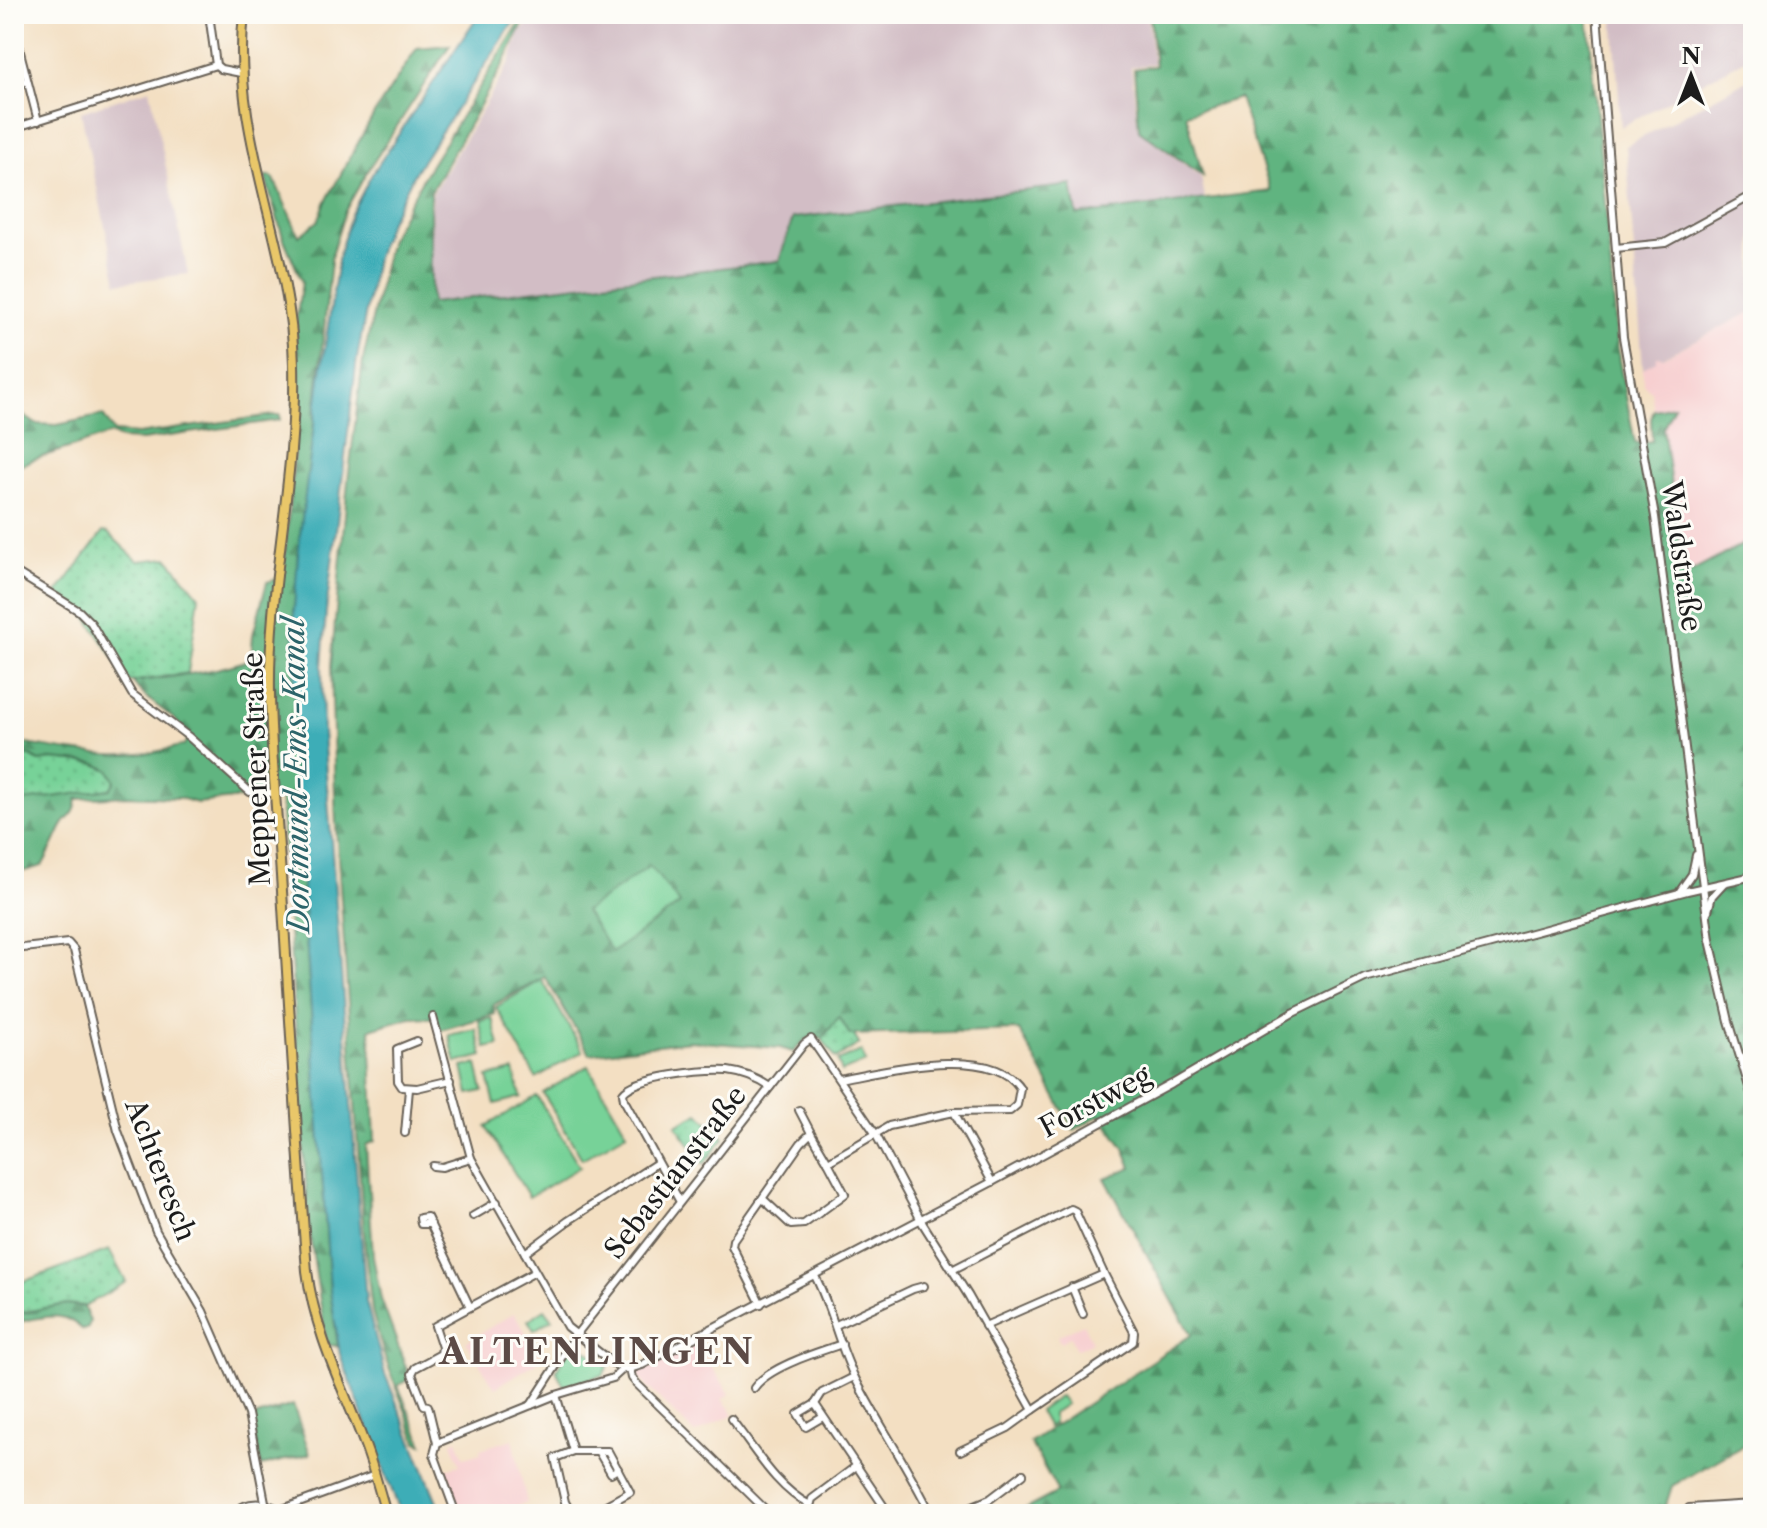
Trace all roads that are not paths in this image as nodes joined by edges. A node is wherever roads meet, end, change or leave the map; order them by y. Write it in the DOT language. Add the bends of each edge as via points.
graph roads {
  1 [pos="209,14"];
  2 [pos="244,14"];
  3 [pos="1597,14"];
  4 [pos="14,29"];
  5 [pos="216,65"];
  6 [pos="241,73"];
  7 [pos="14,81"];
  8 [pos="27,82"];
  9 [pos="38,121"];
  10 [pos="14,128"];
  11 [pos="1753,195"];
  12 [pos="1616,248"];
  13 [pos="14,571"];
  14 [pos="274,793"];
  15 [pos="1697,844"];
  16 [pos="1753,876"];
  17 [pos="1725,882"];
  18 [pos="1702,887"];
  19 [pos="1677,893"];
  20 [pos="1707,923"];
  21 [pos="14,949"];
  22 [pos="433,1017"];
  23 [pos="417,1041"];
  24 [pos="839,1079"];
  25 [pos="451,1080"];
  26 [pos="770,1087"];
  27 [pos="409,1089"];
  28 [pos="1753,1100"];
  29 [pos="799,1110"];
  30 [pos="954,1112"];
  31 [pos="405,1133"];
  32 [pos="811,1133"];
  33 [pos="875,1133"];
  34 [pos="471,1158"];
  35 [pos="828,1162"];
  36 [pos="657,1163"];
  37 [pos="433,1166"];
  38 [pos="992,1182"];
  39 [pos="763,1199"];
  40 [pos="679,1200"];
  41 [pos="497,1202"];
  42 [pos="473,1216"];
  43 [pos="921,1219"];
  44 [pos="431,1224"];
  45 [pos="525,1253"];
  46 [pos="952,1270"];
  47 [pos="535,1272"];
  48 [pos="1104,1274"];
  49 [pos="815,1276"];
  50 [pos="924,1286"];
  51 [pos="1072,1287"];
  52 [pos="761,1304"];
  53 [pos="470,1307"];
  54 [pos="1083,1314"];
  55 [pos="836,1325"];
  56 [pos="985,1326"];
  57 [pos="576,1335"];
  58 [pos="842,1344"];
  59 [pos="627,1369"];
  60 [pos="854,1377"];
  61 [pos="754,1388"];
  62 [pos="556,1395"];
  63 [pos="815,1404"];
  64 [pos="531,1405"];
  65 [pos="1033,1410"];
  66 [pos="823,1417"];
  67 [pos="731,1419"];
  68 [pos="437,1443"];
  69 [pos="573,1451"];
  70 [pos="960,1451"];
  71 [pos="855,1467"];
  72 [pos="1023,1474"];
  73 [pos="375,1475"];
  74 [pos="265,1502"];
  75 [pos="1753,1504"];
  76 [pos="810,1505"];
  77 [pos="1689,1508"];
  78 [pos="280,1512"];
  79 [pos="231,1514"];
  80 [pos="386,1514"];
  81 [pos="456,1514"];
  82 [pos="572,1514"];
  83 [pos="590,1514"];
  84 [pos="770,1514"];
  85 [pos="808,1514"];
  86 [pos="889,1514"];
  87 [pos="931,1514"];
  88 [pos="953,1514"];
  1 -- 5 [label="street"];
  2 -- 6 [label="main road, Meppener Straße"];
  3 -- 12 [label="street, Waldstraße"];
  4 -- 8 [label="street"];
  5 -- 6 [label="street"];
  5 -- 9 [label="street"];
  6 -- 14 [label="main road, Meppener Straße" via="249,137 286,284 294,363 294,423 273,621"];
  7 -- 8 [label="street"];
  8 -- 9 [label="street"];
  9 -- 10 [label="street"];
  11 -- 12 [label="street" via="1665,243"];
  12 -- 15 [label="street, Waldstraße" via="1623,337 1655,517"];
  13 -- 14 [label="street" via="91,623 125,684 142,703 250,792"];
  14 -- 73 [label="main road, Meppener Straße" via="309,1288 324,1348"];
  15 -- 18 [label="street, Waldstraße"];
  15 -- 19 [label="street" via="1692,874"];
  16 -- 17 [label="street, Forstweg"];
  17 -- 18 [label="street, Forstweg"];
  17 -- 20 [label="street" via="1712,896"];
  18 -- 19 [label="street, Forstweg"];
  18 -- 20 [label="street, Waldstraße"];
  19 -- 38 [label="street, Forstweg" via="1365,978"];
  20 -- 28 [label="street, Waldstraße"];
  21 -- 74 [label="street, Achteresch" via="68,943 74,950 118,1131 156,1231 203,1311 248,1414"];
  22 -- 25 [label="street"];
  23 -- 27 [label="street" via="397,1049 398,1081"];
  24 -- 26 [label="street, Sebastianstraße" via="811,1039"];
  24 -- 30 [label="street" via="926,1065 970,1064 1004,1071 1020,1088 1017,1105 1010,1111"];
  24 -- 33 [label="street"];
  25 -- 27 [label="street"];
  25 -- 34 [label="street"];
  26 -- 36 [label="street" via="727,1071 628,1086 624,1100"];
  26 -- 40 [label="street, Sebastianstraße"];
  27 -- 31 [label="street"];
  29 -- 32 [label="street"];
  30 -- 33 [label="street"];
  30 -- 38 [label="street"];
  32 -- 35 [label="street"];
  32 -- 39 [label="street"];
  33 -- 35 [label="street"];
  33 -- 43 [label="street"];
  34 -- 37 [label="street"];
  34 -- 41 [label="street"];
  35 -- 39 [label="street" via="845,1194 804,1224 791,1225"];
  36 -- 40 [label="street"];
  36 -- 45 [label="street"];
  38 -- 43 [label="street, Forstweg"];
  39 -- 52 [label="street" via="732,1246"];
  40 -- 57 [label="street, Sebastianstraße"];
  41 -- 42 [label="street"];
  41 -- 45 [label="street"];
  43 -- 46 [label="street"];
  43 -- 49 [label="street, Forstweg"];
  44 -- 53 [label="street"];
  45 -- 47 [label="street"];
  46 -- 48 [label="street" via="1071,1209"];
  46 -- 56 [label="street"];
  47 -- 53 [label="street"];
  47 -- 57 [label="street"];
  48 -- 51 [label="street"];
  48 -- 65 [label="street" via="1134,1332 1133,1342"];
  49 -- 52 [label="street, Forstweg"];
  49 -- 55 [label="street"];
  50 -- 55 [label="street"];
  51 -- 54 [label="street"];
  51 -- 56 [label="street"];
  52 -- 59 [label="street, Forstweg"];
  53 -- 68 [label="street" via="435,1326 441,1354 413,1371"];
  55 -- 58 [label="street"];
  56 -- 65 [label="street"];
  57 -- 59 [label="street"];
  57 -- 64 [label="street"];
  58 -- 60 [label="street"];
  58 -- 61 [label="street" via="808,1356"];
  59 -- 62 [label="street, Forstweg"];
  59 -- 84 [label="street"];
  60 -- 63 [label="street" via="822,1393"];
  60 -- 87 [label="street"];
  62 -- 64 [label="street, Forstweg"];
  62 -- 69 [label="street"];
  63 -- 66 [label="street"];
  63 -- 66 [label="street" via="798,1414 806,1427"];
  64 -- 68 [label="street, Forstweg"];
  65 -- 70 [label="street"];
  66 -- 71 [label="street"];
  67 -- 76 [label="street" via="770,1470"];
  68 -- 81 [label="street" via="434,1454"];
  69 -- 82 [label="street" via="555,1458"];
  69 -- 83 [label="street" via="608,1451 630,1492"];
  71 -- 76 [label="street" via="822,1489"];
  71 -- 86 [label="street"];
  72 -- 88 [label="street" via="990,1499"];
  73 -- 78 [label="street"];
  73 -- 80 [label="main road, Meppener Straße"];
  74 -- 78 [label="street"];
  74 -- 79 [label="street"];
  75 -- 77 [label="street"];
  76 -- 85 [label="street"];
}
